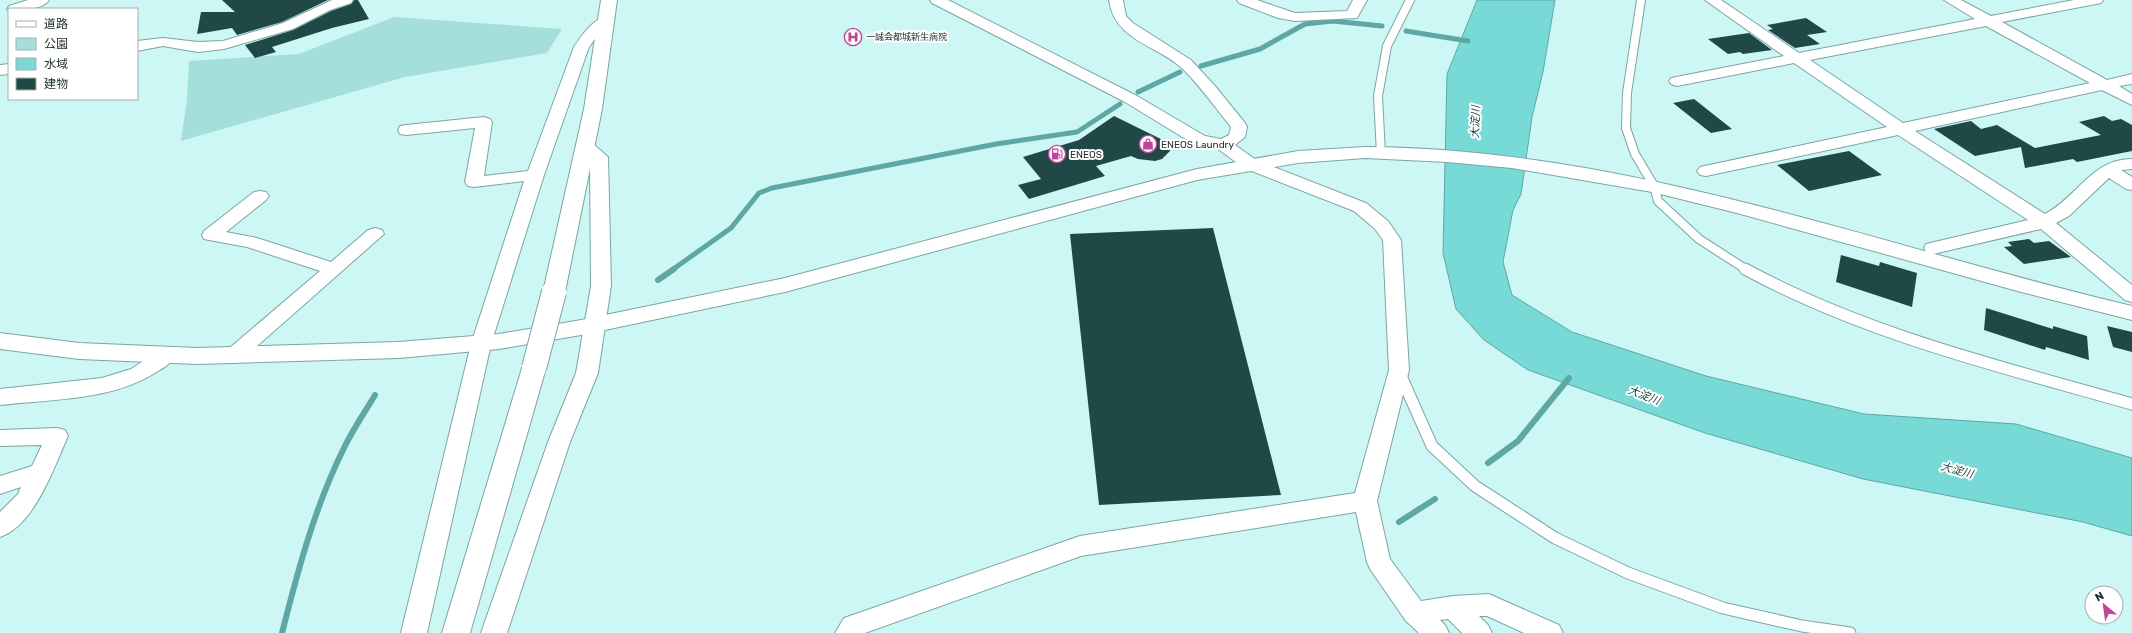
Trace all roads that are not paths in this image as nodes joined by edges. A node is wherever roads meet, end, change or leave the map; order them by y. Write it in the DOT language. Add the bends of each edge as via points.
graph roads {
  1 [pos="42,0"];
  2 [pos="346,0"];
  3 [pos="609,0"];
  4 [pos="937,0"];
  5 [pos="1116,0"];
  6 [pos="1244,0"];
  7 [pos="1360,0"];
  8 [pos="1410,0"];
  9 [pos="1641,0"];
  10 [pos="1712,0"];
  11 [pos="1951,0"];
  12 [pos="2096,0"];
  13 [pos="17,8"];
  14 [pos="607,20"];
  15 [pos="1990,21"];
  16 [pos="138,46"];
  17 [pos="1797,59"];
  18 [pos="2132,79"];
  19 [pos="1677,81"];
  20 [pos="2104,85"];
  21 [pos="2132,100"];
  22 [pos="406,130"];
  23 [pos="1902,130"];
  24 [pos="1224,145"];
  25 [pos="585,146"];
  26 [pos="1388,154"];
  27 [pos="1250,164"];
  28 [pos="2132,164"];
  29 [pos="2108,169"];
  30 [pos="1706,171"];
  31 [pos="535,175"];
  32 [pos="1647,184"];
  33 [pos="2132,185"];
  34 [pos="260,196"];
  35 [pos="2044,222"];
  36 [pos="375,234"];
  37 [pos="1933,248"];
  38 [pos="334,269"];
  39 [pos="2129,289"];
  40 [pos="2132,313"];
  41 [pos="594,325"];
  42 [pos="0,341"];
  43 [pos="481,344"];
  44 [pos="233,356"];
  45 [pos="164,358"];
  46 [pos="1399,370"];
  47 [pos="0,397"];
  48 [pos="2132,404"];
  49 [pos="0,438"];
  50 [pos="40,472"];
  51 [pos="0,485"];
  52 [pos="1364,501"];
  53 [pos="0,527"];
  54 [pos="1453,607"];
  55 [pos="1415,613"];
  56 [pos="414,633"];
  57 [pos="456,633"];
  58 [pos="494,633"];
  59 [pos="848,633"];
  60 [pos="1436,633"];
  61 [pos="1479,633"];
  62 [pos="1550,633"];
  63 [pos="1850,633"];
  1 -- 13 [label="street"];
  2 -- 16 [label="street" via="325,7 288,26 224,45 198,46 163,42"];
  3 -- 14 [label="street"];
  4 -- 24 [label="street" via="1131,99 1200,140"];
  5 -- 24 [label="street" via="1121,20 1177,56 1193,70 1239,127 1237,137"];
  6 -- 7 [label="street" via="1295,17 1352,15"];
  8 -- 26 [label="lane" via="1387,46 1378,96"];
  9 -- 32 [label="lane" via="1627,93 1626,128"];
  10 -- 17 [label="street"];
  11 -- 15 [label="street"];
  12 -- 15 [label="street"];
  14 -- 25 [label="street"];
  14 -- 31 [label="street" via="592,33 582,47"];
  15 -- 17 [label="street"];
  15 -- 20 [label="street"];
  17 -- 19 [label="street"];
  17 -- 23 [label="street"];
  18 -- 20 [label="street"];
  20 -- 21 [label="street"];
  20 -- 23 [label="street"];
  22 -- 31 [label="street" via="484,122 474,182"];
  23 -- 30 [label="street"];
  23 -- 35 [label="street"];
  24 -- 27 [label="street"];
  25 -- 41 [label="street" via="599,157 601,286"];
  25 -- 57 [label="street, bridge" via="554,292 534,368"];
  26 -- 27 [label="street" via="1334,154"];
  26 -- 32 [label="street" via="1510,161"];
  27 -- 41 [label="street" via="1143,187 827,275"];
  27 -- 46 [label="street" via="1360,207 1382,225 1392,240"];
  28 -- 29 [label="street" via="2121,164"];
  29 -- 33 [label="street"];
  29 -- 35 [label="street" via="2064,212"];
  31 -- 43 [label="street"];
  32 -- 40 [label="street" via="1718,200 2052,294"];
  32 -- 48 [label="lane" via="1658,201 1699,239 1738,265 1784,290 1957,355"];
  34 -- 38 [label="street" via="212,235 250,242"];
  35 -- 37 [label="street"];
  35 -- 39 [label="street"];
  36 -- 38 [label="street"];
  38 -- 44 [label="street"];
  41 -- 43 [label="street"];
  41 -- 58 [label="street" via="587,373 559,442"];
  42 -- 45 [label="street" via="106,354"];
  43 -- 44 [label="street"];
  43 -- 56 [label="street"];
  44 -- 45 [label="street"];
  45 -- 47 [label="street" via="138,374 103,386"];
  46 -- 52 [label="street"];
  46 -- 63 [label="lane" via="1432,446 1475,486 1555,538 1628,573 1723,608 1802,626"];
  49 -- 50 [label="street" via="57,436"];
  50 -- 51 [label="street"];
  50 -- 53 [label="street" via="27,500"];
  52 -- 55 [label="street" via="1379,562"];
  52 -- 59 [label="street" via="1080,546 853,626"];
  54 -- 55 [label="street"];
  54 -- 61 [label="street"];
  54 -- 62 [label="street" via="1489,605"];
  55 -- 60 [label="street"];
}
